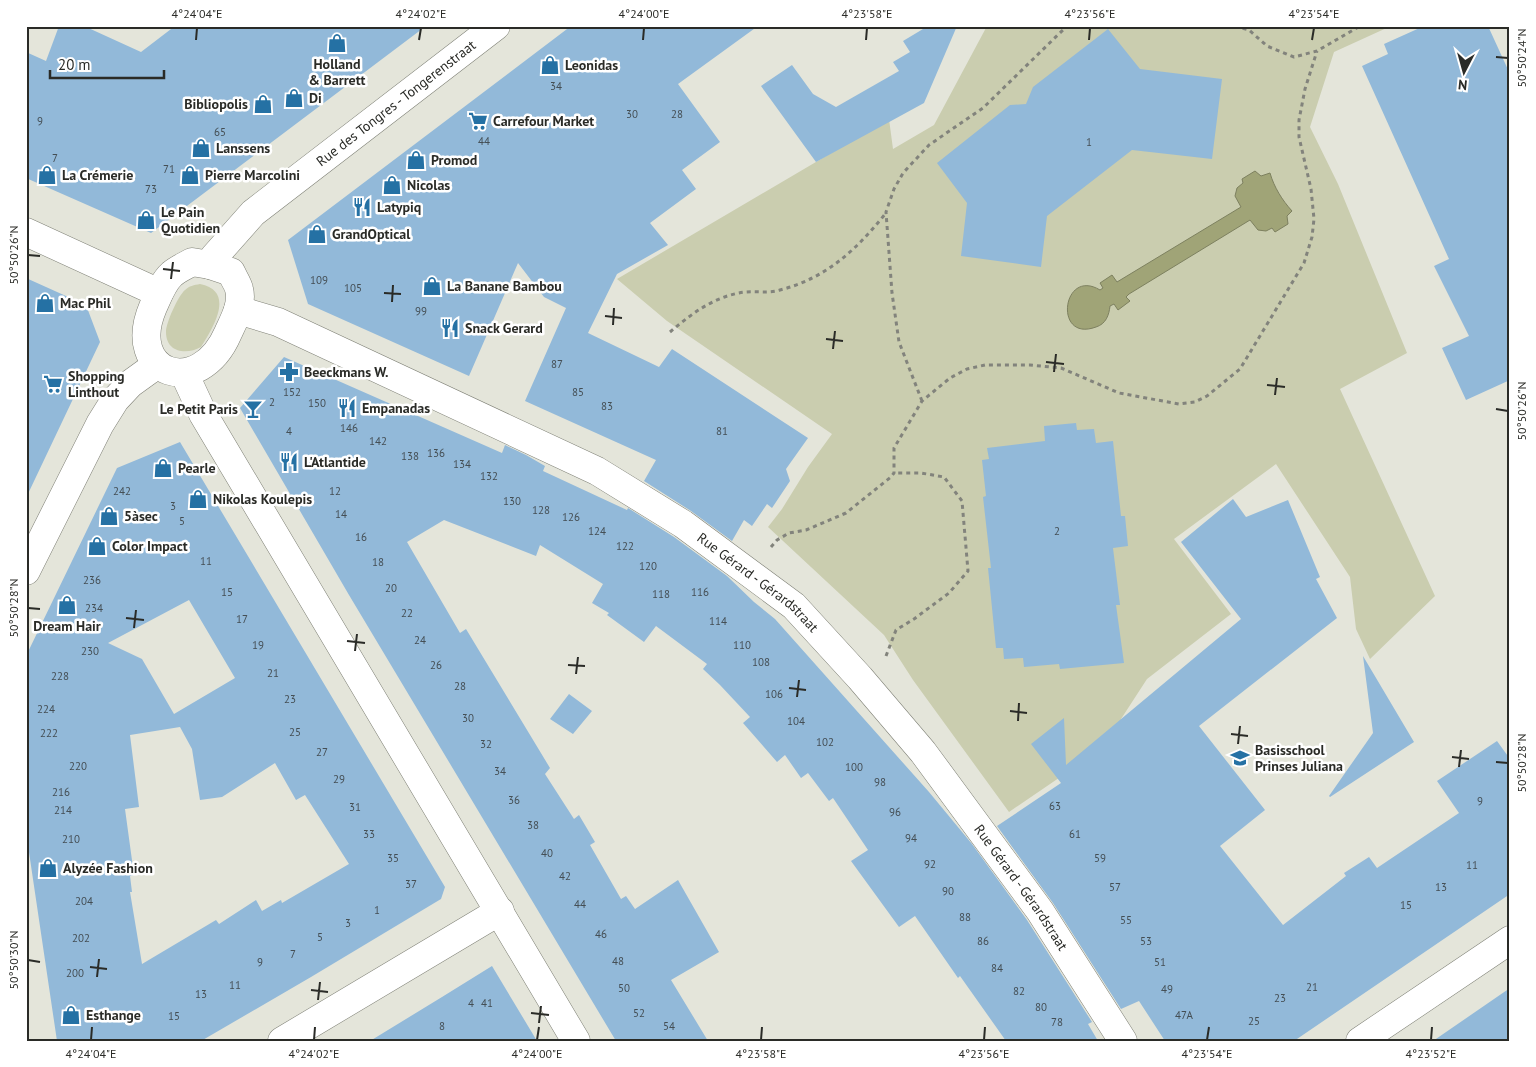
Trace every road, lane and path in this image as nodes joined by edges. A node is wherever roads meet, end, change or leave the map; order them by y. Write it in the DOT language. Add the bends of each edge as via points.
graph roads {
  1 [pos="496,26"];
  2 [pos="1067,26"];
  3 [pos="1235,26"];
  4 [pos="1360,26"];
  5 [pos="1318,51"];
  6 [pos="886,212"];
  7 [pos="26,232"];
  8 [pos="210,265"];
  9 [pos="159,293"];
  10 [pos="238,310"];
  11 [pos="670,332"];
  12 [pos="156,363"];
  13 [pos="184,373"];
  14 [pos="922,402"];
  15 [pos="894,473"];
  16 [pos="768,550"];
  17 [pos="26,571"];
  18 [pos="886,656"];
  19 [pos="500,911"];
  20 [pos="1510,940"];
  21 [pos="282,1041"];
  22 [pos="576,1041"];
  23 [pos="1123,1041"];
  24 [pos="1360,1041"];
  1 -- 8 [label="street, Rue des Tongres - Tongerenstraat" via="253,213"];
  2 -- 6 [label="path" via="983,108 928,145 903,174"];
  3 -- 5 [label="path" via="1249,30 1267,46 1294,56"];
  4 -- 5 [label="path"];
  5 -- 14 [label="path" via="1299,120 1299,137 1311,189 1312,237 1304,263 1240,369 1207,396 1179,404 1119,393 1061,368 985,365 967,369 950,378"];
  6 -- 11 [label="path" via="846,256 813,278 779,290 738,293 711,302"];
  6 -- 14 [label="path" via="899,342"];
  7 -- 9 [label="street"];
  8 -- 9 [label="street" via="192,262 171,275"];
  8 -- 10 [label="street" via="231,272 240,290"];
  9 -- 12 [label="street" via="149,317 145,341"];
  10 -- 13 [label="street" via="225,341 212,359"];
  10 -- 23 [label="street, Rue Gérard - Gérardstraat" via="278,322 597,471 683,524 794,606 923,752 1040,911"];
  12 -- 13 [label="street" via="168,372"];
  12 -- 17 [label="street" via="115,400 100,424"];
  13 -- 19 [label="street" via="203,414"];
  14 -- 15 [label="path" via="894,448"];
  15 -- 16 [label="path" via="846,513 789,534"];
  15 -- 18 [label="path" via="944,477 962,501 968,571 949,593 896,630"];
  19 -- 21 [label="street"];
  19 -- 22 [label="street"];
  20 -- 24 [label="street"];
}
